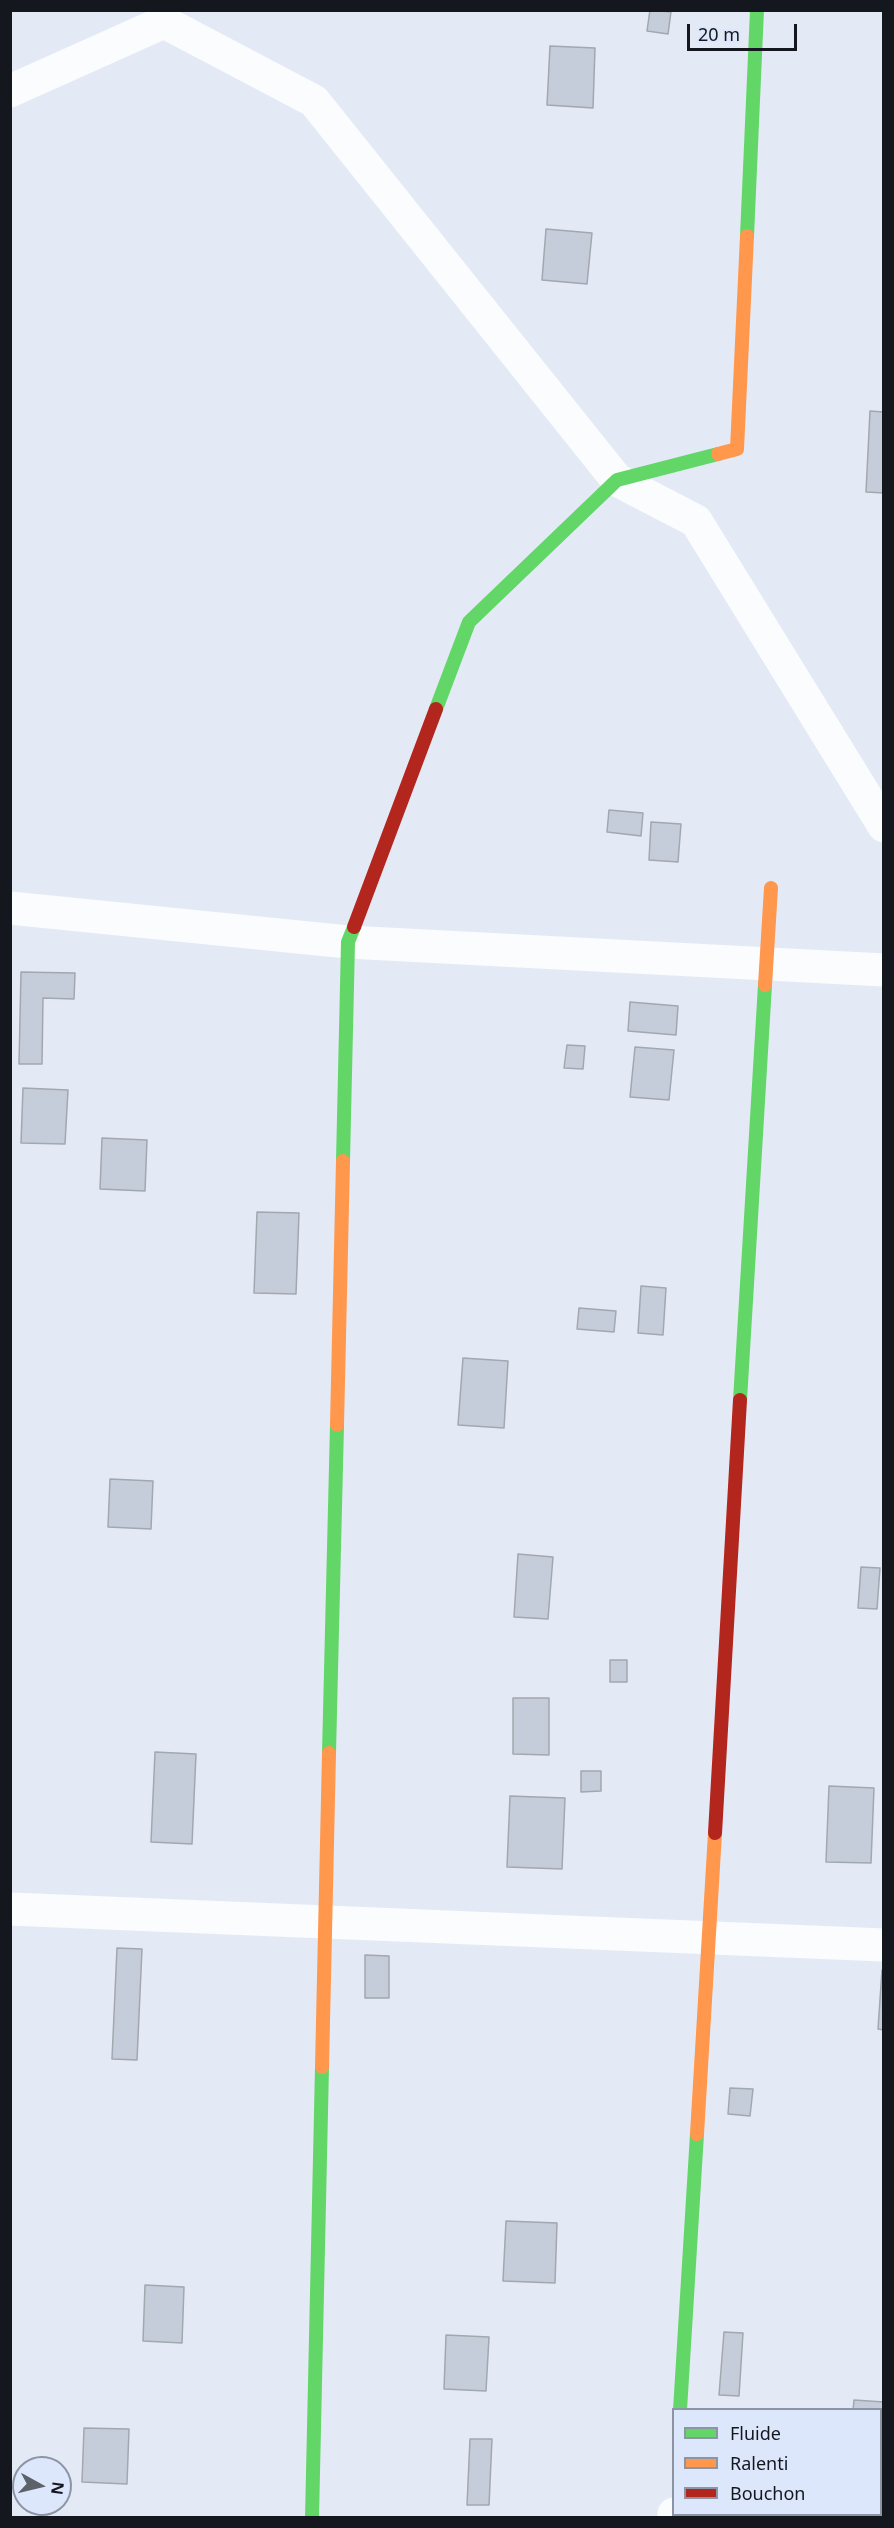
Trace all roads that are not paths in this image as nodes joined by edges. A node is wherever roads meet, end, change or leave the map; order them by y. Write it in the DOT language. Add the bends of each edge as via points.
graph roads {
  1 [pos="757,10"];
  2 [pos="159,16"];
  3 [pos="10,91"];
  4 [pos="617,480"];
  5 [pos="884,826"];
  6 [pos="771,888"];
  7 [pos="10,908"];
  8 [pos="348,942"];
  9 [pos="767,964"];
  10 [pos="884,970"];
  11 [pos="10,1909"];
  12 [pos="326,1922"];
  13 [pos="708,1937"];
  14 [pos="884,1945"];
  15 [pos="680,2408"];
  16 [pos="312,2517"];
  1 -- 4 [label="street" via="737,449"];
  2 -- 3 [label="street"];
  2 -- 4 [label="street" via="314,101"];
  4 -- 5 [label="street" via="696,521"];
  4 -- 8 [label="street" via="469,622"];
  6 -- 9 [label="street"];
  7 -- 8 [label="street"];
  8 -- 9 [label="street"];
  8 -- 12 [label="street"];
  9 -- 10 [label="street"];
  9 -- 13 [label="street"];
  11 -- 12 [label="street"];
  12 -- 13 [label="street"];
  12 -- 16 [label="street"];
  13 -- 14 [label="street"];
  13 -- 15 [label="street"];
}
